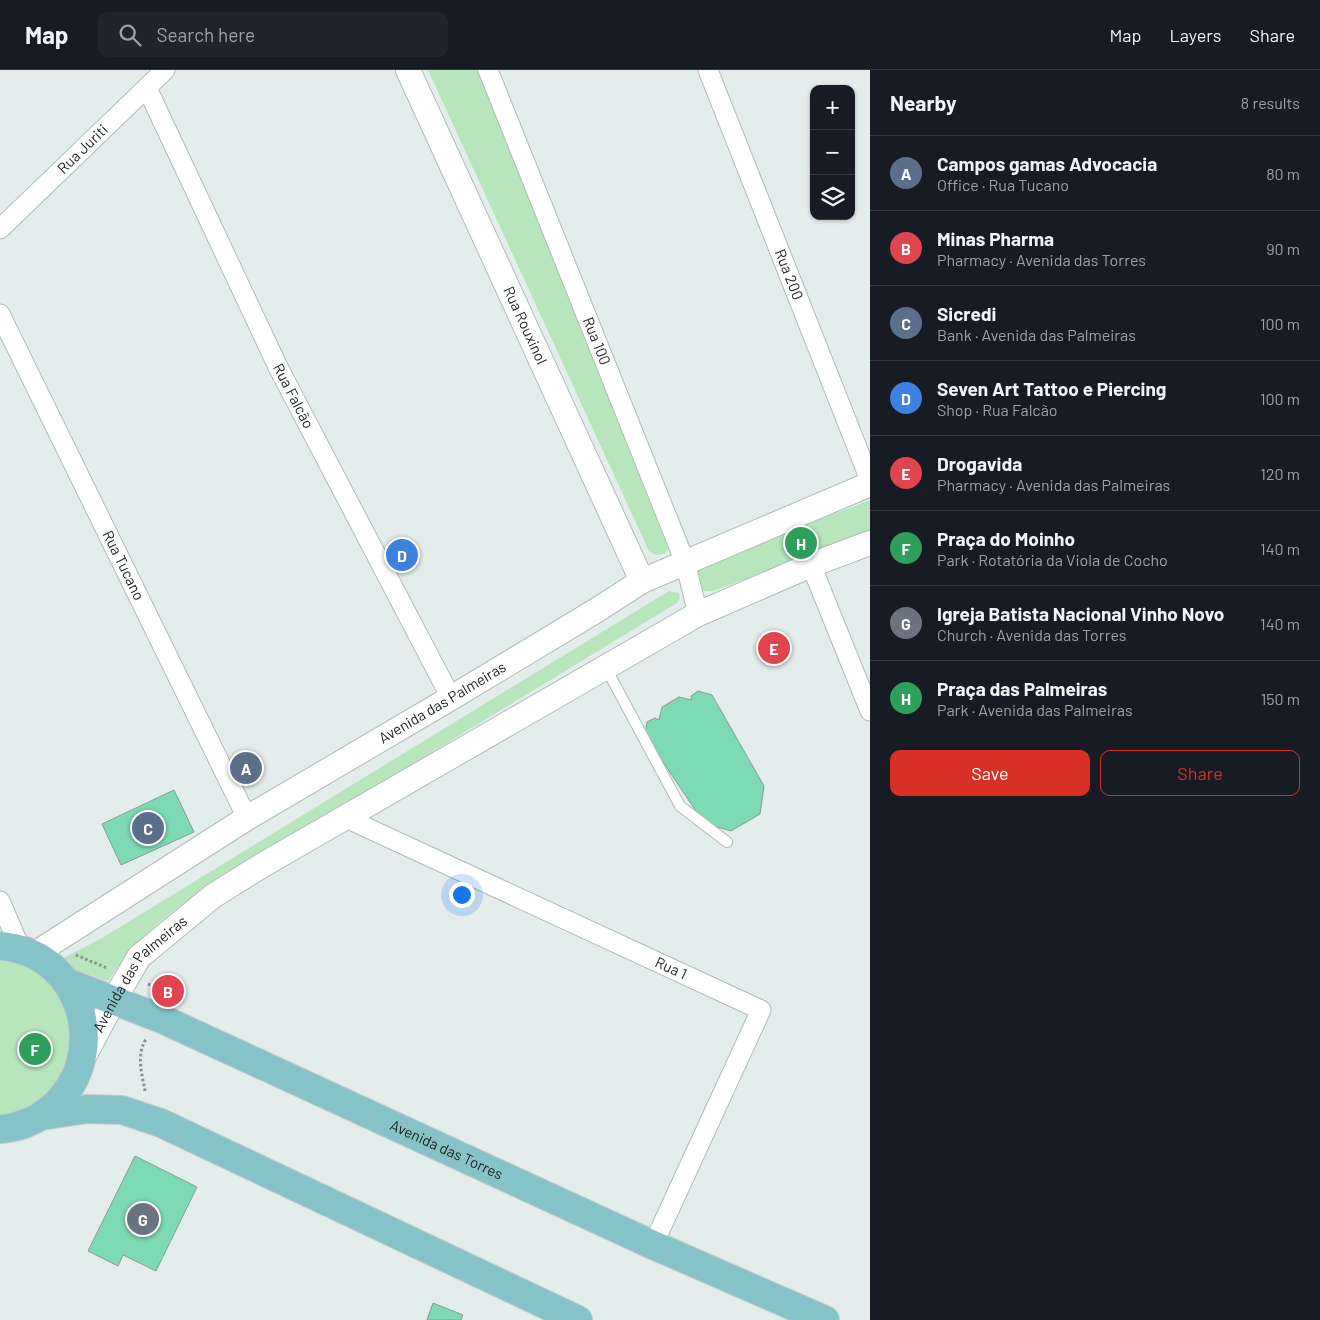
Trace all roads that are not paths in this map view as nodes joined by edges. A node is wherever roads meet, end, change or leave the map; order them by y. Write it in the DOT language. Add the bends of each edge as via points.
graph roads {
  1 [pos="166,70"];
  2 [pos="408,70"];
  3 [pos="488,70"];
  4 [pos="708,70"];
  5 [pos="147,88"];
  6 [pos="0,229"];
  7 [pos="0,314"];
  8 [pos="870,480"];
  9 [pos="870,484"];
  10 [pos="870,543"];
  11 [pos="685,562"];
  12 [pos="811,565"];
  13 [pos="642,580"];
  14 [pos="698,614"];
  15 [pos="606,668"];
  16 [pos="451,698"];
  17 [pos="870,711"];
  18 [pos="247,818"];
  19 [pos="346,818"];
  20 [pos="727,842"];
  21 [pos="0,901"];
  22 [pos="18,950"];
  23 [pos="66,982"];
  24 [pos="114,1000"];
  25 [pos="82,1060"];
  26 [pos="35,1119"];
  27 [pos="0,1129"];
  28 [pos="0,1144"];
  29 [pos="653,1245"];
  30 [pos="578,1320"];
  31 [pos="825,1320"];
  1 -- 5 [label="street, Rua Juriti"];
  2 -- 13 [label="street, Rua Rouxinol"];
  3 -- 11 [label="street, Rua 100"];
  4 -- 8 [label="street, Rua 200"];
  5 -- 6 [label="street, Rua Juriti"];
  5 -- 16 [label="street, Rua Falcão" via="278,367"];
  7 -- 18 [label="street, Rua Tucano"];
  9 -- 11 [label="street, Avenida das Palmeiras"];
  10 -- 12 [label="street, Avenida das Palmeiras"];
  11 -- 13 [label="street, Avenida das Palmeiras"];
  11 -- 14 [label="street, Rua 100"];
  12 -- 14 [label="street, Avenida das Palmeiras"];
  12 -- 17 [label="street"];
  13 -- 16 [label="street, Avenida das Palmeiras"];
  14 -- 15 [label="street, Avenida das Palmeiras"];
  15 -- 19 [label="street, Avenida das Palmeiras"];
  15 -- 20 [label="lane" via="680,806"];
  16 -- 18 [label="street, Avenida das Palmeiras"];
  18 -- 22 [label="street, Avenida das Palmeiras"];
  19 -- 24 [label="street, Avenida das Palmeiras" via="213,896 140,957"];
  19 -- 29 [label="street, Rua 1" via="761,1010"];
  21 -- 22 [label="street"];
  22 -- 23 [label="main road" via="51,967"];
  23 -- 24 [label="main road, Avenida das Torres"];
  23 -- 25 [label="main road" via="80,1006 85,1033"];
  24 -- 25 [label="street, Avenida das Palmeiras"];
  24 -- 29 [label="main road, Avenida das Torres" via="206,1039"];
  25 -- 26 [label="main road" via="74,1082 59,1101"];
  26 -- 27 [label="main road"];
  26 -- 28 [label="street"];
  26 -- 30 [label="main road" via="86,1108 122,1110 161,1123"];
  29 -- 31 [label="main road, Avenida das Torres"];
}
